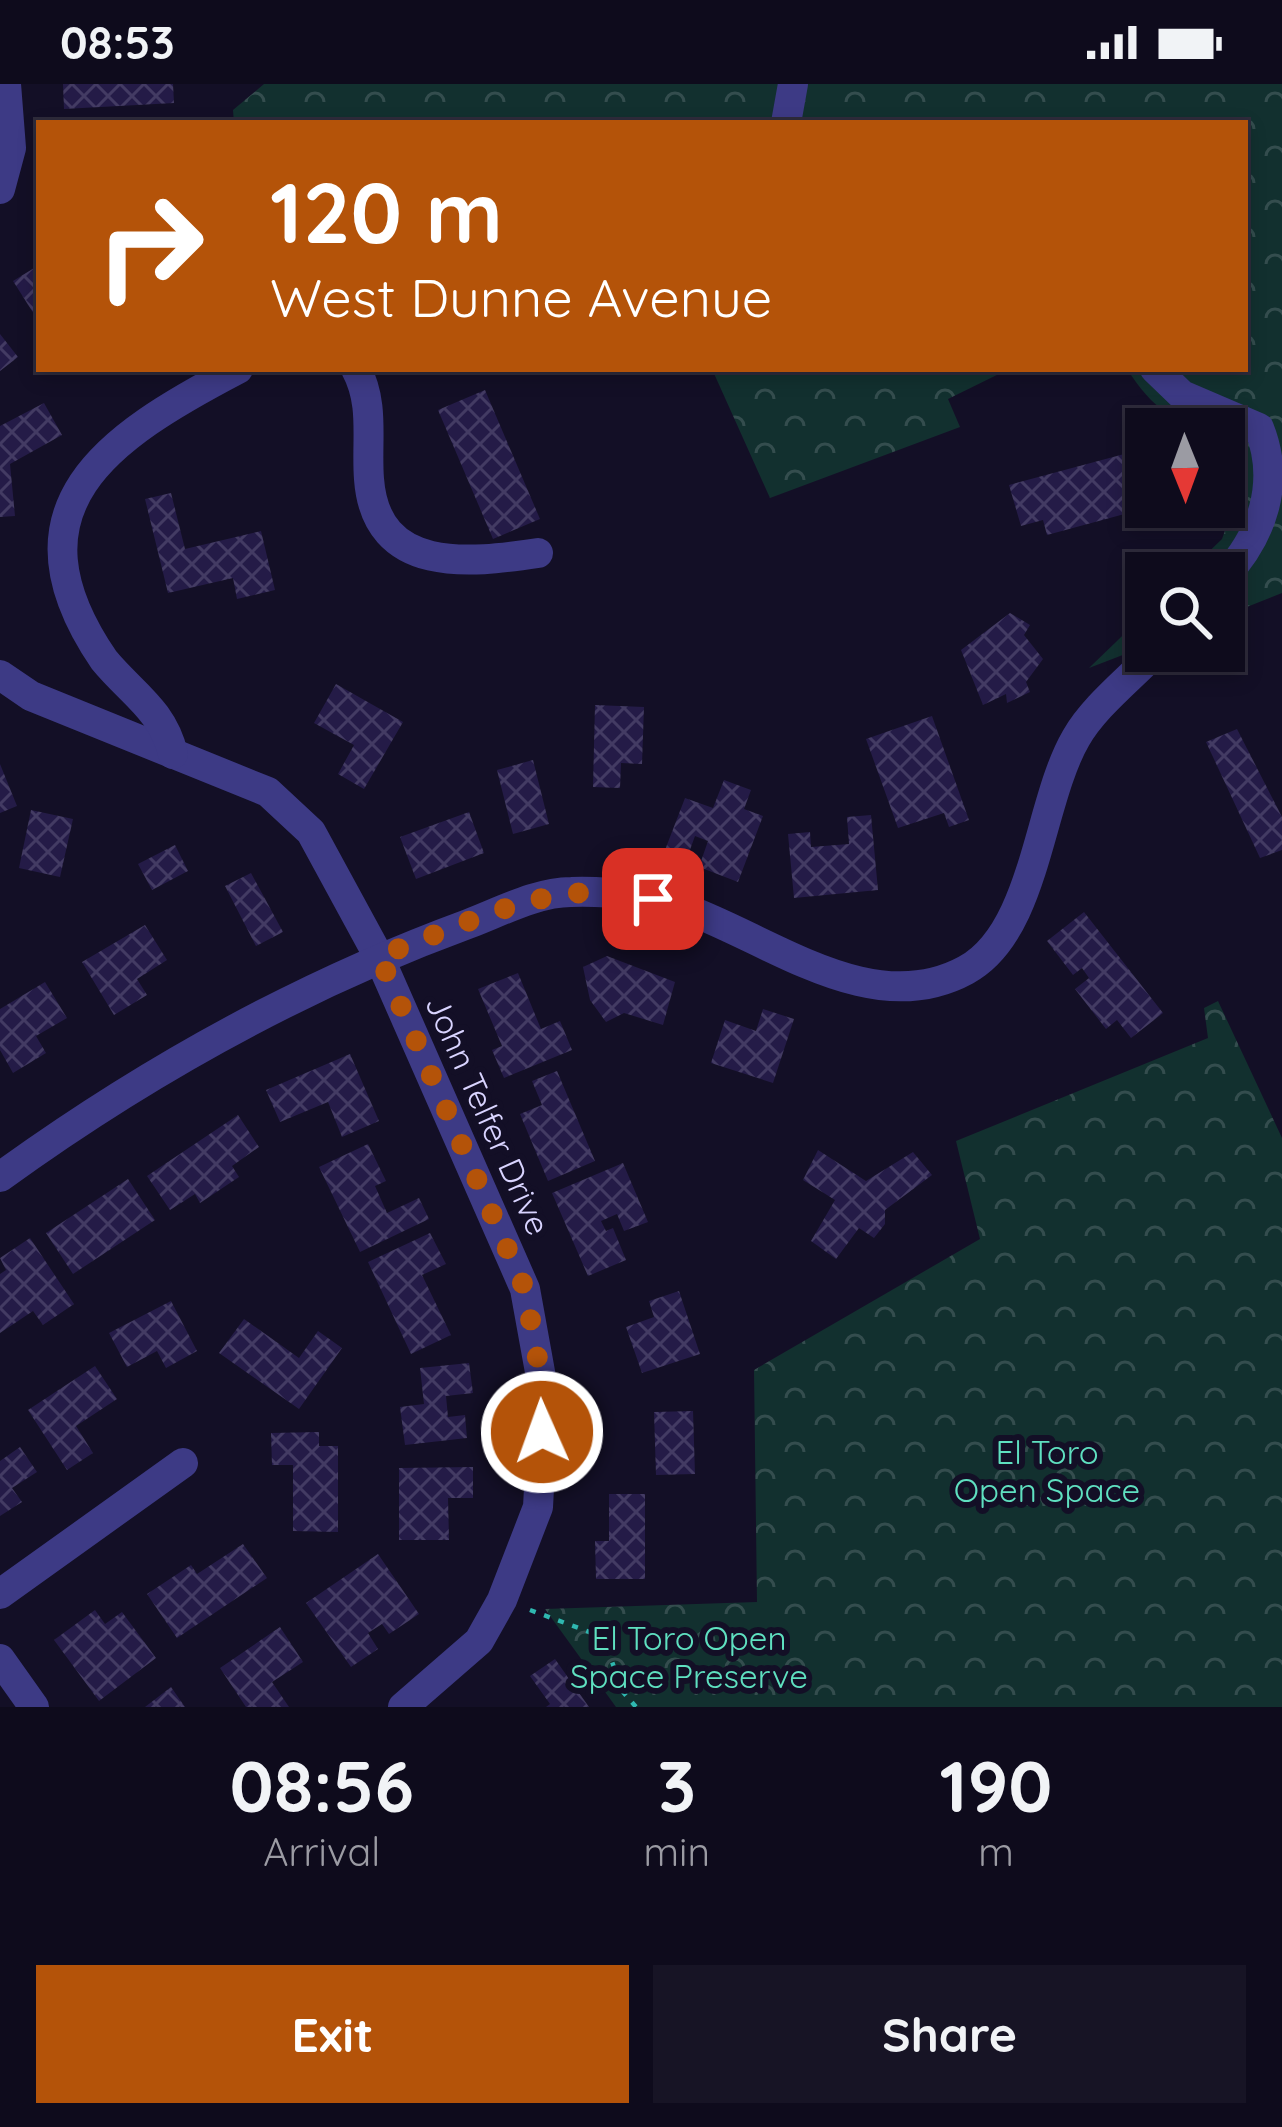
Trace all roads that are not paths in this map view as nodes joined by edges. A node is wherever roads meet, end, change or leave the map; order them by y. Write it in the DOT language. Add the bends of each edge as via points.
graph roads {
  1 [pos="6,84"];
  2 [pos="793,84"];
  3 [pos="787,120"];
  4 [pos="0,189"];
  5 [pos="233,372"];
  6 [pos="357,372"];
  7 [pos="1158,372"];
  8 [pos="538,553"];
  9 [pos="1245,555"];
  10 [pos="1136,672"];
  11 [pos="0,675"];
  12 [pos="172,754"];
  13 [pos="379,956"];
  14 [pos="0,1178"];
  15 [pos="183,1462"];
  16 [pos="0,1594"];
  17 [pos="0,1659"];
  18 [pos="34,1707"];
  19 [pos="404,1707"];
  1 -- 4 [label="street" via="11,148"];
  2 -- 3 [label="street"];
  5 -- 12 [label="street" via="133,427 87,472 55,522 51,556 75,623 167,726"];
  6 -- 8 [label="street" via="368,396 369,483 397,540 429,558 474,562"];
  7 -- 9 [label="street" via="1182,395 1259,428 1265,514"];
  10 -- 13 [label="street" via="1076,737 1003,940 968,970 922,986 867,986 628,892 564,891"];
  11 -- 12 [label="street, John Telfer Drive" via="31,697"];
  12 -- 13 [label="street, John Telfer Drive" via="268,792 310,832"];
  13 -- 14 [label="street" via="106,1100"];
  13 -- 19 [label="street, John Telfer Drive" via="525,1289 544,1394 538,1507 502,1600 479,1641"];
  15 -- 16 [label="street"];
  17 -- 18 [label="street"];
}
